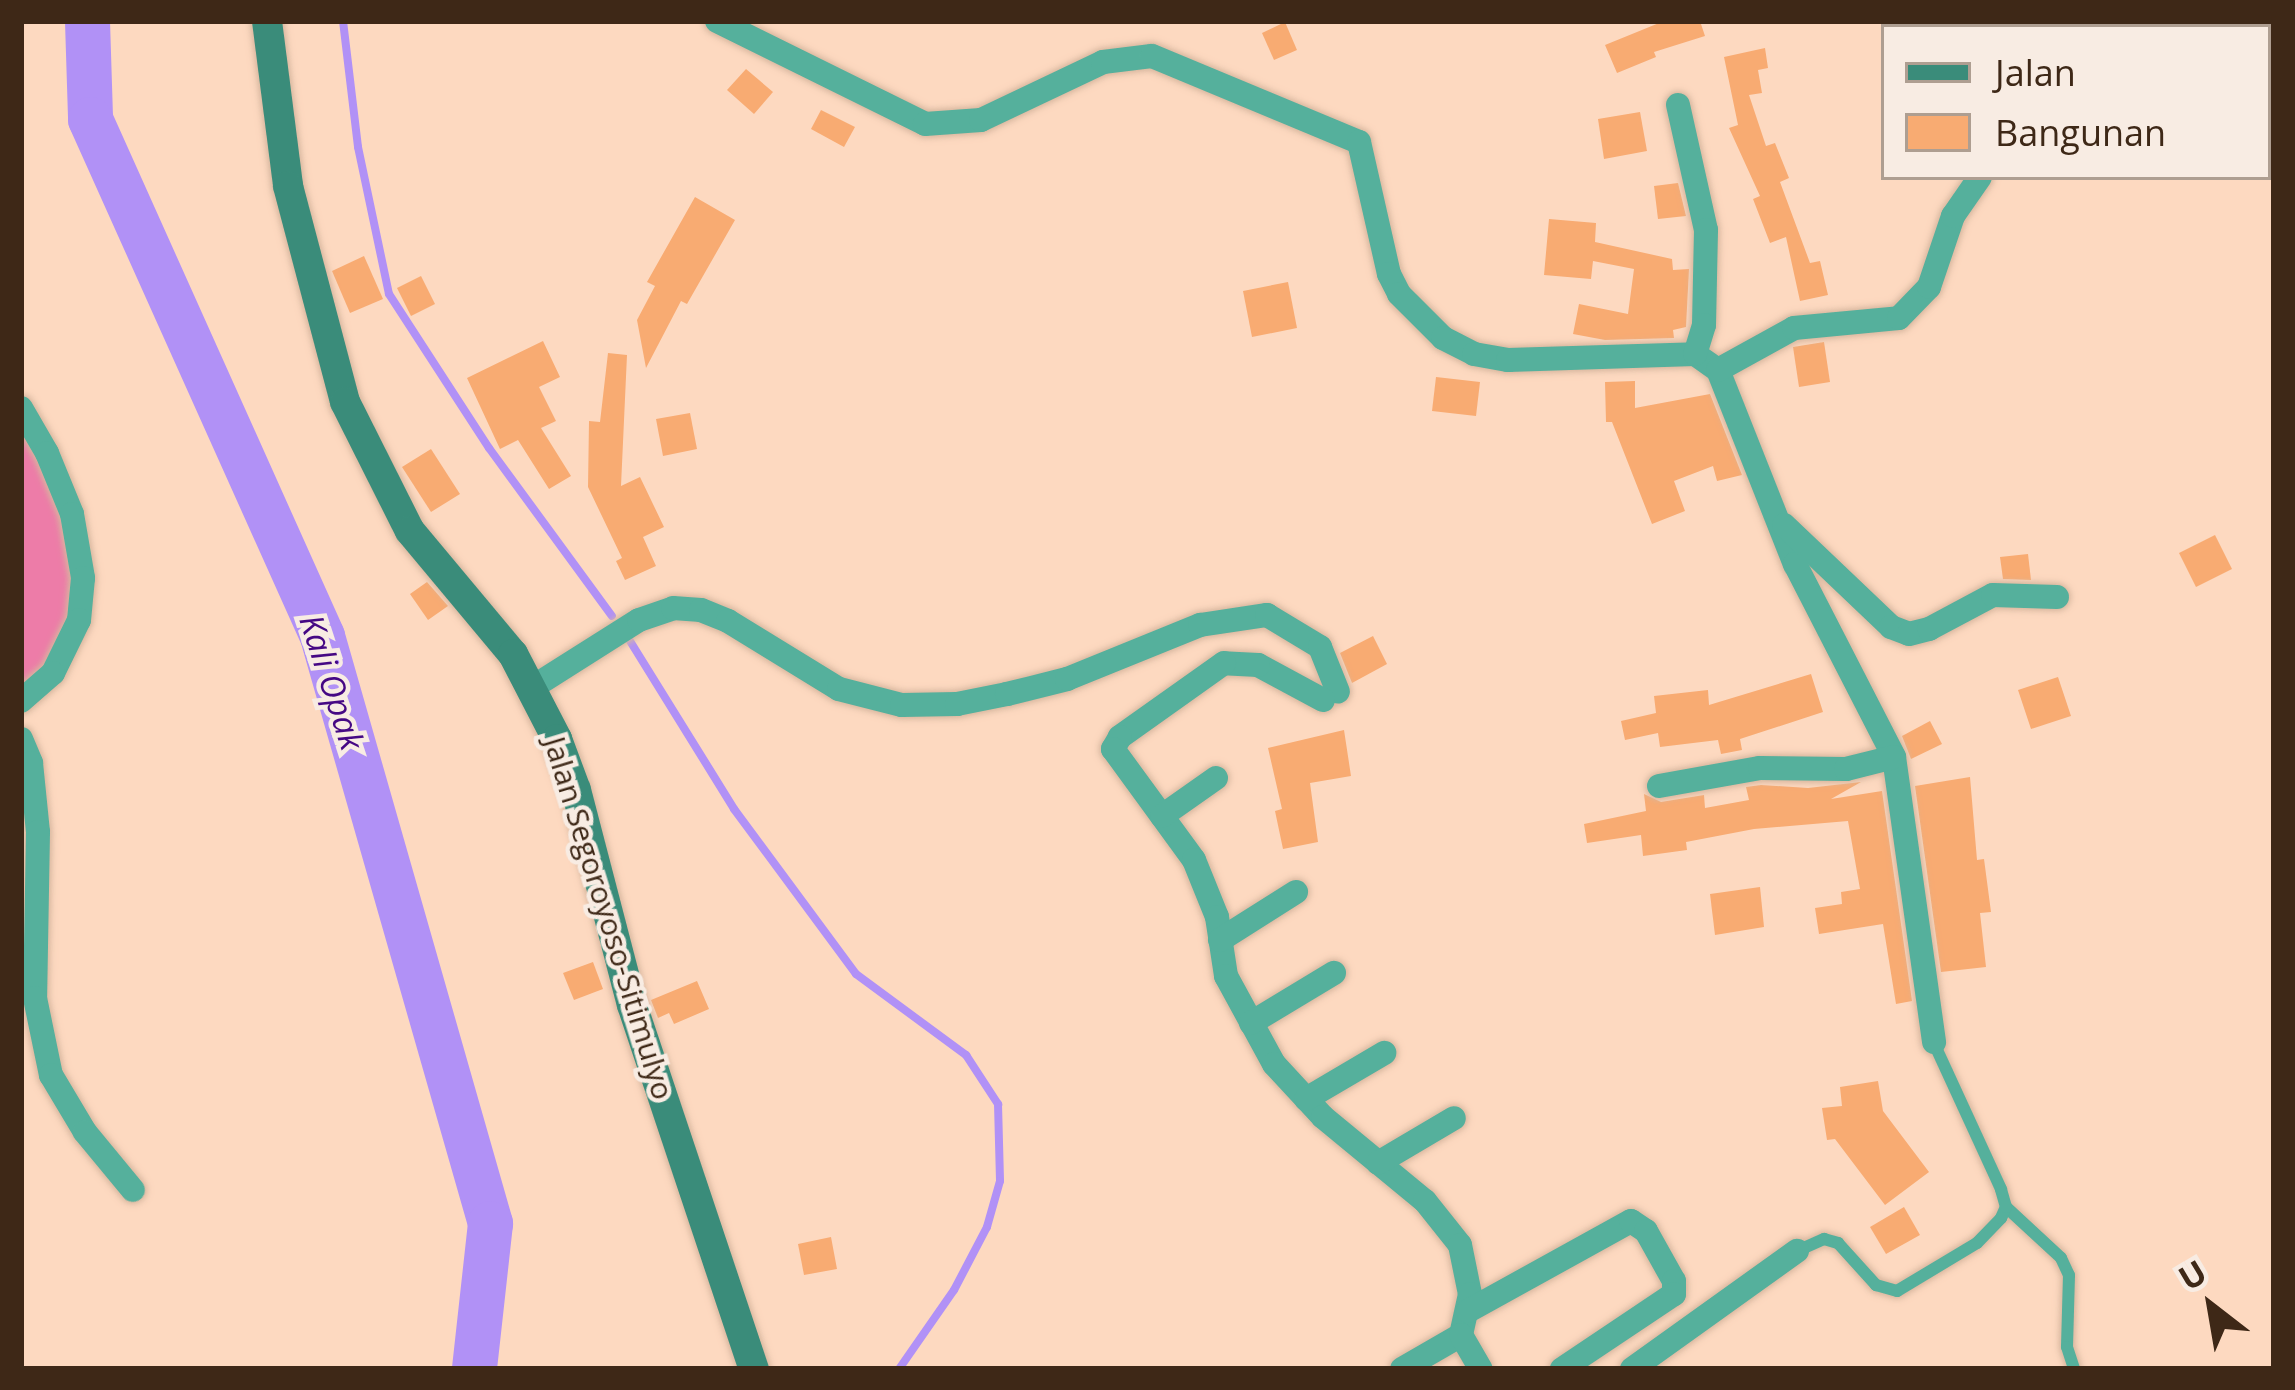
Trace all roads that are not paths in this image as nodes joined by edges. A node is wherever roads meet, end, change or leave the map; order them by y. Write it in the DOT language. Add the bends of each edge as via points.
graph roads {
  1 [pos="267,21"];
  2 [pos="716,21"];
  3 [pos="1678,106"];
  4 [pos="1979,180"];
  5 [pos="1694,354"];
  6 [pos="1718,370"];
  7 [pos="21,408"];
  8 [pos="1778,519"];
  9 [pos="2057,597"];
  10 [pos="533,687"];
  11 [pos="21,701"];
  12 [pos="21,739"];
  13 [pos="1894,757"];
  14 [pos="1216,778"];
  15 [pos="1659,786"];
  16 [pos="1162,816"];
  17 [pos="1296,892"];
  18 [pos="1220,940"];
  19 [pos="1334,973"];
  20 [pos="1251,1023"];
  21 [pos="1934,1042"];
  22 [pos="1384,1054"];
  23 [pos="1306,1100"];
  24 [pos="1454,1118"];
  25 [pos="1378,1163"];
  26 [pos="133,1190"];
  27 [pos="2006,1207"];
  28 [pos="1797,1251"];
  29 [pos="1465,1323"];
  30 [pos="754,1369"];
  31 [pos="1402,1369"];
  32 [pos="1481,1369"];
  33 [pos="1562,1369"];
  34 [pos="1632,1369"];
  35 [pos="2074,1369"];
  1 -- 10 [label="main road, Jalan Segoroyoso-Sitimulyo" via="288,186 345,402 410,531"];
  2 -- 5 [label="street" via="925,124 981,120 1103,62 1152,56 1359,142 1389,274 1443,338 1508,360"];
  3 -- 5 [label="street" via="1706,230 1704,325"];
  4 -- 6 [label="street" via="1953,216 1929,287 1899,318 1794,328"];
  5 -- 6 [label="street"];
  6 -- 8 [label="street"];
  7 -- 11 [label="street" via="71,514 83,578 79,620 53,673"];
  8 -- 9 [label="street" via="1891,628 1909,634 1993,595"];
  8 -- 13 [label="street"];
  10 -- 16 [label="street" via="639,620 673,608 728,621 839,689 902,705 1027,689 1200,625 1267,615 1319,647 1330,696 1258,665 1224,663 1120,737 1113,749"];
  10 -- 30 [label="main road, Jalan Segoroyoso-Sitimulyo" via="576,790 632,1005"];
  12 -- 26 [label="street" via="32,763 38,832 34,998 51,1075"];
  13 -- 15 [label="street" via="1846,769 1760,768"];
  13 -- 21 [label="street"];
  14 -- 16 [label="street"];
  16 -- 18 [label="street" via="1194,860"];
  17 -- 18 [label="street"];
  18 -- 20 [label="street" via="1226,976"];
  19 -- 20 [label="street"];
  20 -- 23 [label="street"];
  21 -- 27 [label="lane"];
  22 -- 23 [label="street"];
  23 -- 25 [label="street"];
  24 -- 25 [label="street"];
  25 -- 29 [label="street" via="1451,1229 1466,1266"];
  27 -- 28 [label="lane" via="1977,1243 1897,1291 1876,1285 1838,1243 1824,1239"];
  27 -- 35 [label="lane" via="2069,1275"];
  28 -- 34 [label="street"];
  29 -- 31 [label="street"];
  29 -- 32 [label="street"];
  29 -- 33 [label="street" via="1631,1221 1646,1232 1674,1294"];
}
